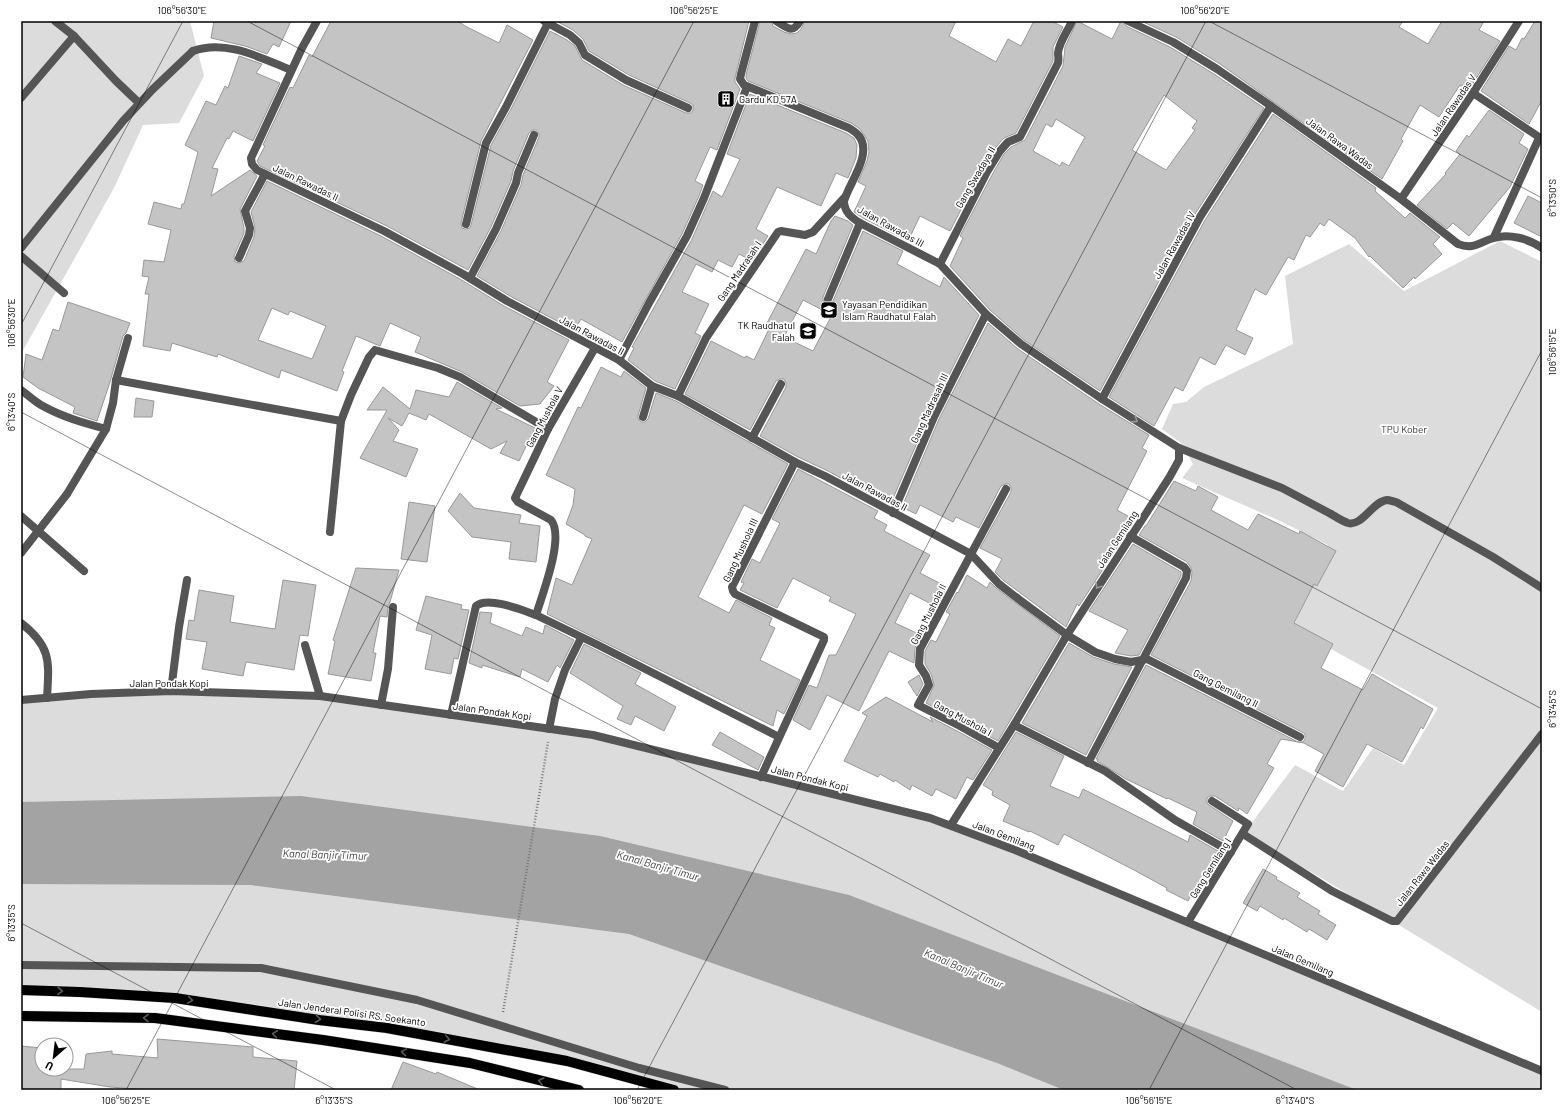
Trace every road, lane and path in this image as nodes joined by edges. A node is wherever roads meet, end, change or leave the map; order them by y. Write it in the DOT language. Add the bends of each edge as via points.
graph roads {
  1 [pos="55,21"];
  2 [pos="317,21"];
  3 [pos="755,21"];
  4 [pos="776,21"];
  5 [pos="800,21"];
  6 [pos="1072,21"];
  7 [pos="1128,21"];
  8 [pos="1519,21"];
  9 [pos="547,22"];
  10 [pos="74,36"];
  11 [pos="291,70"];
  12 [pos="747,87"];
  13 [pos="1473,93"];
  14 [pos="21,98"];
  15 [pos="139,103"];
  16 [pos="1271,106"];
  17 [pos="688,108"];
  18 [pos="534,135"];
  19 [pos="1541,138"];
  20 [pos="265,174"];
  21 [pos="845,197"];
  22 [pos="1401,199"];
  23 [pos="860,223"];
  24 [pos="466,224"];
  25 [pos="1494,237"];
  26 [pos="21,248"];
  27 [pos="1542,248"];
  28 [pos="21,256"];
  29 [pos="238,258"];
  30 [pos="940,264"];
  31 [pos="470,278"];
  32 [pos="64,293"];
  33 [pos="828,299"];
  34 [pos="986,314"];
  35 [pos="128,338"];
  36 [pos="595,348"];
  37 [pos="619,360"];
  38 [pos="116,380"];
  39 [pos="781,384"];
  40 [pos="652,386"];
  41 [pos="21,390"];
  42 [pos="678,396"];
  43 [pos="1102,399"];
  44 [pos="643,417"];
  45 [pos="341,421"];
  46 [pos="106,429"];
  47 [pos="548,429"];
  48 [pos="752,438"];
  49 [pos="1179,448"];
  50 [pos="795,462"];
  51 [pos="1006,489"];
  52 [pos="893,513"];
  53 [pos="21,516"];
  54 [pos="39,532"];
  55 [pos="330,532"];
  56 [pos="1130,536"];
  57 [pos="21,553"];
  58 [pos="971,554"];
  59 [pos="84,571"];
  60 [pos="187,580"];
  61 [pos="1542,588"];
  62 [pos="393,607"];
  63 [pos="536,615"];
  64 [pos="21,624"];
  65 [pos="1066,635"];
  66 [pos="581,638"];
  67 [pos="305,645"];
  68 [pos="1142,660"];
  69 [pos="171,691"];
  70 [pos="320,696"];
  71 [pos="47,698"];
  72 [pos="21,700"];
  73 [pos="381,705"];
  74 [pos="918,705"];
  75 [pos="451,715"];
  76 [pos="1014,724"];
  77 [pos="549,729"];
  78 [pos="1542,734"];
  79 [pos="779,737"];
  80 [pos="1300,737"];
  81 [pos="548,743"];
  82 [pos="999,748"];
  83 [pos="1088,763"];
  84 [pos="761,776"];
  85 [pos="1212,801"];
  86 [pos="951,825"];
  87 [pos="1243,834"];
  88 [pos="1231,852"];
  89 [pos="1188,922"];
  90 [pos="21,965"];
  91 [pos="21,990"];
  92 [pos="504,1002"];
  93 [pos="21,1016"];
  94 [pos="1542,1071"];
  95 [pos="579,1090"];
  96 [pos="674,1090"];
  97 [pos="725,1090"];
  1 -- 10 [label="street"];
  2 -- 11 [label="street, Jalan Rawadas II"];
  3 -- 12 [label="street" via="740,79"];
  4 -- 5 [label="street" via="793,29"];
  6 -- 30 [label="street, Gang Swadaya II" via="1058,53 1058,62 1020,137 1008,142 1000,151"];
  7 -- 16 [label="street, Jalan Rawa Wadas" via="1179,46"];
  8 -- 13 [label="street, Jalan Rawadas V"];
  9 -- 17 [label="street" via="575,39 585,55 626,80"];
  9 -- 24 [label="street" via="486,143"];
  10 -- 14 [label="street"];
  10 -- 15 [label="street"];
  11 -- 15 [label="street" via="235,48 203,48 187,56"];
  11 -- 20 [label="street, Jalan Rawadas II" via="251,158 257,170"];
  12 -- 21 [label="street" via="849,128 859,136 864,146 863,157"];
  12 -- 37 [label="street" via="687,236"];
  13 -- 19 [label="street"];
  13 -- 22 [label="street, Jalan Rawadas V"];
  15 -- 26 [label="street"];
  16 -- 22 [label="street, Jalan Rawa Wadas"];
  16 -- 43 [label="street, Jalan Rawadas IV" via="1200,217"];
  18 -- 31 [label="street" via="496,228"];
  19 -- 25 [label="street"];
  20 -- 29 [label="street" via="245,211 250,228 249,235"];
  20 -- 31 [label="street, Jalan Rawadas II" via="384,232"];
  21 -- 23 [label="street, Jalan Rawadas III" via="844,206 848,215"];
  21 -- 42 [label="street, Gang Madrasah I" via="813,232 805,235 782,230 778,232 706,338"];
  22 -- 25 [label="street, Jalan Rawa Wadas" via="1458,244 1476,246"];
  23 -- 30 [label="street, Jalan Rawadas III"];
  23 -- 33 [label="street"];
  25 -- 27 [label="street, Jalan Rawa Wadas" via="1522,238"];
  28 -- 32 [label="street"];
  30 -- 34 [label="street, Jalan Rawadas III"];
  31 -- 36 [label="street, Jalan Rawadas II"];
  34 -- 43 [label="street, Jalan Rawadas III" via="1021,344"];
  34 -- 52 [label="street, Gang Madrasah III" via="934,417"];
  35 -- 38 [label="street"];
  36 -- 37 [label="street, Jalan Rawadas II"];
  36 -- 47 [label="street, Gang Mushola V"];
  37 -- 40 [label="street, Jalan Rawadas II"];
  38 -- 45 [label="street"];
  38 -- 46 [label="street"];
  39 -- 48 [label="street"];
  40 -- 42 [label="street, Jalan Rawadas II"];
  40 -- 44 [label="street"];
  41 -- 46 [label="street" via="59,414"];
  42 -- 48 [label="street, Jalan Rawadas II"];
  43 -- 49 [label="street, one-way"];
  45 -- 47 [label="street" via="369,357 376,349 460,377"];
  45 -- 55 [label="street"];
  46 -- 54 [label="street" via="67,494"];
  47 -- 63 [label="street, Gang Mushola V" via="515,498 551,520 556,530 552,562"];
  48 -- 50 [label="street, Jalan Rawadas II"];
  49 -- 56 [label="street, Jalan Gemilang" via="1180,460"];
  49 -- 61 [label="street" via="1282,488 1348,523 1360,520 1386,500 1396,502"];
  50 -- 52 [label="street, Jalan Rawadas II"];
  50 -- 79 [label="street, Gang Mushola III" via="732,586 735,594 824,637"];
  51 -- 58 [label="street"];
  52 -- 58 [label="street, Jalan Rawadas II"];
  53 -- 54 [label="street"];
  54 -- 57 [label="street"];
  54 -- 59 [label="street"];
  56 -- 65 [label="street, Jalan Gemilang, one-way"];
  56 -- 68 [label="street" via="1175,561 1187,571 1186,578"];
  58 -- 65 [label="street, Jalan Rawadas II" via="999,584"];
  58 -- 74 [label="street, Gang Mushola II" via="920,650 920,665 929,685"];
  60 -- 69 [label="street"];
  62 -- 73 [label="street" via="388,669"];
  63 -- 66 [label="street"];
  63 -- 75 [label="street" via="488,602 476,606"];
  64 -- 71 [label="street" via="35,634 46,651 49,667"];
  65 -- 68 [label="street, Gang Gemilang II" via="1095,652 1115,659 1131,662"];
  65 -- 76 [label="street, Jalan Gemilang"];
  66 -- 77 [label="street" via="565,670 555,699"];
  66 -- 79 [label="street"];
  67 -- 70 [label="street"];
  68 -- 80 [label="street, Gang Gemilang II" via="1147,659"];
  68 -- 83 [label="street"];
  69 -- 70 [label="street, Jalan Pondak Kopi"];
  69 -- 71 [label="street, Jalan Pondak Kopi"];
  70 -- 73 [label="street, Jalan Pondak Kopi"];
  71 -- 72 [label="street, Jalan Pondak Kopi"];
  73 -- 75 [label="street, Jalan Pondak Kopi"];
  74 -- 82 [label="street, Gang Mushola I"];
  75 -- 77 [label="street, Jalan Pondak Kopi"];
  76 -- 82 [label="street, Jalan Gemilang"];
  76 -- 83 [label="street"];
  77 -- 84 [label="street, Jalan Pondak Kopi" via="593,735"];
  78 -- 87 [label="street, Jalan Rawa Wadas" via="1396,921 1332,891"];
  79 -- 84 [label="street"];
  81 -- 92 [label="path"];
  82 -- 86 [label="street, Jalan Gemilang"];
  83 -- 88 [label="street" via="1110,775 1175,820"];
  84 -- 86 [label="street, Jalan Pondak Kopi"];
  85 -- 87 [label="street, Gang Gemilang I" via="1248,824"];
  86 -- 89 [label="street, Jalan Gemilang"];
  87 -- 88 [label="street, Gang Gemilang I"];
  88 -- 89 [label="street, Gang Gemilang I"];
  89 -- 94 [label="street, Jalan Gemilang"];
  90 -- 97 [label="street" via="261,968 417,1000 639,1068"];
  91 -- 96 [label="main road, Jalan Jenderal Polisi RS. Soekanto, one-way" via="175,998 387,1028 567,1061"];
  95 -- 93 [label="main road, one-way" via="470,1063 323,1040 155,1018"];
}
